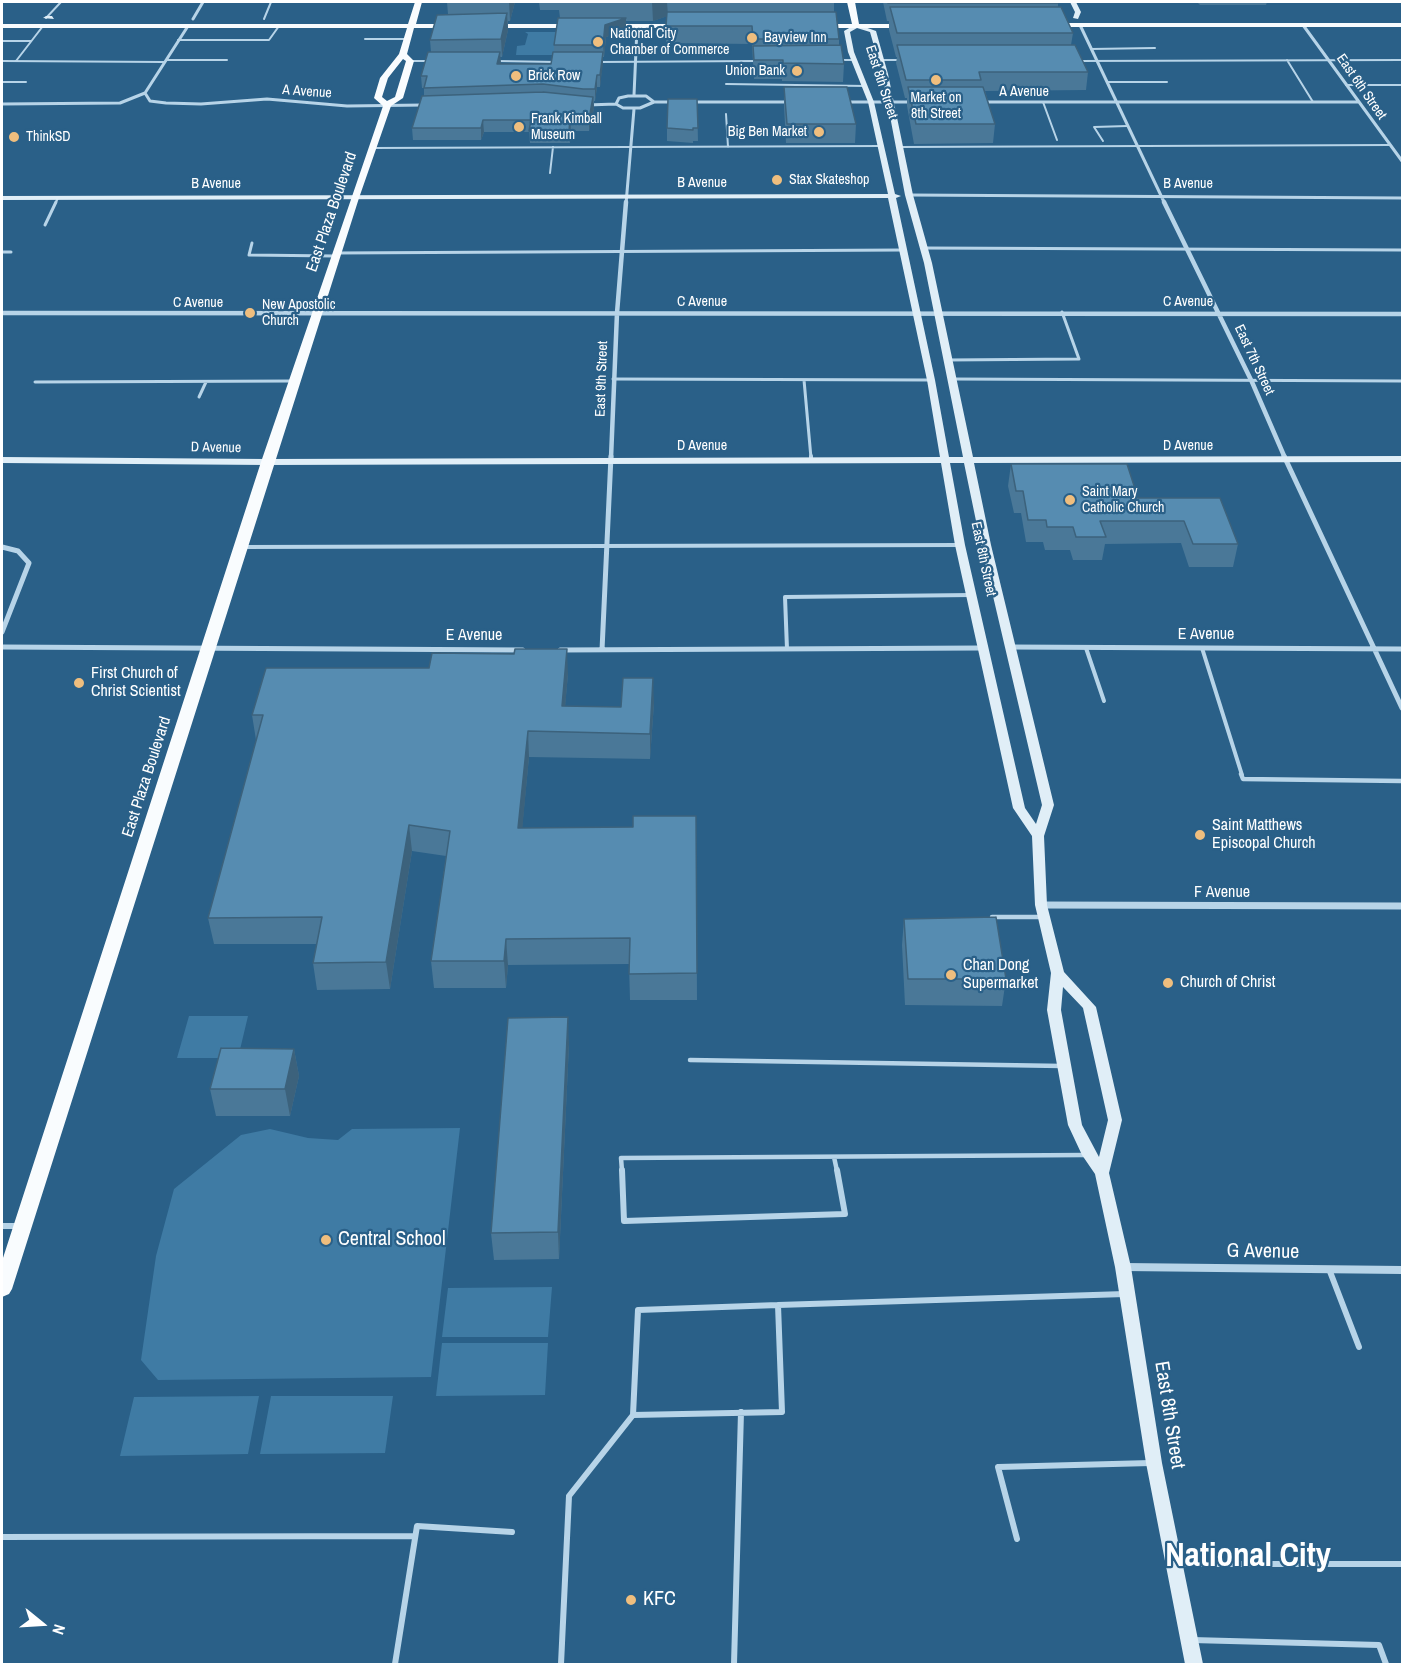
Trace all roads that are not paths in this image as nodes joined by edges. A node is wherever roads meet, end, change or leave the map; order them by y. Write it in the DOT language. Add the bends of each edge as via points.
graph roads {
  1 [pos="61,2"];
  2 [pos="203,2"];
  3 [pos="271,2"];
  4 [pos="418,2"];
  5 [pos="851,2"];
  6 [pos="1073,2"];
  7 [pos="2,18"];
  8 [pos="579,18"];
  9 [pos="1402,18"];
  10 [pos="264,19"];
  11 [pos="47,21"];
  12 [pos="190,22"];
  13 [pos="412,22"];
  14 [pos="459,22"];
  15 [pos="601,22"];
  16 [pos="692,22"];
  17 [pos="809,22"];
  18 [pos="855,22"];
  19 [pos="913,22"];
  20 [pos="1039,22"];
  21 [pos="1078,22"];
  22 [pos="1303,25"];
  23 [pos="1402,25"];
  24 [pos="2,26"];
  25 [pos="279,26"];
  26 [pos="589,26"];
  27 [pos="637,28"];
  28 [pos="365,39"];
  29 [pos="408,39"];
  30 [pos="178,40"];
  31 [pos="2,41"];
  32 [pos="31,41"];
  33 [pos="1155,48"];
  34 [pos="1091,49"];
  35 [pos="403,54"];
  36 [pos="227,60"];
  37 [pos="832,60"];
  38 [pos="855,60"];
  39 [pos="880,60"];
  40 [pos="903,60"];
  41 [pos="1287,60"];
  42 [pos="1329,60"];
  43 [pos="1402,60"];
  44 [pos="16,61"];
  45 [pos="165,61"];
  46 [pos="410,61"];
  47 [pos="440,61"];
  48 [pos="486,61"];
  49 [pos="636,61"];
  50 [pos="759,61"];
  51 [pos="1074,61"];
  52 [pos="1097,61"];
  53 [pos="2,62"];
  54 [pos="567,62"];
  55 [pos="589,62"];
  56 [pos="2,82"];
  57 [pos="26,82"];
  58 [pos="1107,82"];
  59 [pos="1167,82"];
  60 [pos="726,84"];
  61 [pos="1346,85"];
  62 [pos="1402,85"];
  63 [pos="866,86"];
  64 [pos="145,93"];
  65 [pos="634,95"];
  66 [pos="654,102"];
  67 [pos="796,102"];
  68 [pos="842,102"];
  69 [pos="871,102"];
  70 [pos="889,102"];
  71 [pos="924,102"];
  72 [pos="969,102"];
  73 [pos="1043,102"];
  74 [pos="1116,102"];
  75 [pos="1313,102"];
  76 [pos="1358,102"];
  77 [pos="2,104"];
  78 [pos="387,105"];
  79 [pos="428,105"];
  80 [pos="583,105"];
  81 [pos="616,105"];
  82 [pos="634,109"];
  83 [pos="726,114"];
  84 [pos="1127,126"];
  85 [pos="1057,140"];
  86 [pos="1103,141"];
  87 [pos="1390,145"];
  88 [pos="881,146"];
  89 [pos="373,147"];
  90 [pos="553,147"];
  91 [pos="632,147"];
  92 [pos="728,147"];
  93 [pos="899,147"];
  94 [pos="1137,147"];
  95 [pos="1402,161"];
  96 [pos="549,173"];
  97 [pos="909,195"];
  98 [pos="891,196"];
  99 [pos="626,197"];
  100 [pos="1161,197"];
  101 [pos="2,198"];
  102 [pos="58,198"];
  103 [pos="354,198"];
  104 [pos="1402,198"];
  105 [pos="45,225"];
  106 [pos="252,243"];
  107 [pos="924,249"];
  108 [pos="903,250"];
  109 [pos="1402,250"];
  110 [pos="1186,251"];
  111 [pos="2,252"];
  112 [pos="11,252"];
  113 [pos="622,252"];
  114 [pos="335,254"];
  115 [pos="915,312"];
  116 [pos="937,312"];
  117 [pos="1062,312"];
  118 [pos="2,313"];
  119 [pos="617,313"];
  120 [pos="1219,313"];
  121 [pos="315,314"];
  122 [pos="1402,314"];
  123 [pos="947,360"];
  124 [pos="613,379"];
  125 [pos="951,379"];
  126 [pos="804,380"];
  127 [pos="931,380"];
  128 [pos="293,381"];
  129 [pos="1402,381"];
  130 [pos="35,382"];
  131 [pos="206,382"];
  132 [pos="1252,382"];
  133 [pos="199,397"];
  134 [pos="1402,459"];
  135 [pos="2,460"];
  136 [pos="612,460"];
  137 [pos="811,460"];
  138 [pos="947,460"];
  139 [pos="968,460"];
  140 [pos="1286,460"];
  141 [pos="267,462"];
  142 [pos="960,545"];
  143 [pos="2,547"];
  144 [pos="240,548"];
  145 [pos="606,548"];
  146 [pos="972,596"];
  147 [pos="2,632"];
  148 [pos="2,647"];
  149 [pos="208,648"];
  150 [pos="982,648"];
  151 [pos="1010,648"];
  152 [pos="1086,648"];
  153 [pos="1202,648"];
  154 [pos="788,649"];
  155 [pos="1373,649"];
  156 [pos="1402,649"];
  157 [pos="530,650"];
  158 [pos="554,650"];
  159 [pos="602,650"];
  160 [pos="1104,701"];
  161 [pos="1402,708"];
  162 [pos="1402,781"];
  163 [pos="1038,837"];
  164 [pos="1402,906"];
  165 [pos="1042,911"];
  166 [pos="985,917"];
  167 [pos="1058,974"];
  168 [pos="690,1060"];
  169 [pos="1065,1066"];
  170 [pos="1089,1155"];
  171 [pos="834,1157"];
  172 [pos="1102,1173"];
  173 [pos="2,1226"];
  174 [pos="22,1226"];
  175 [pos="1123,1267"];
  176 [pos="1329,1269"];
  177 [pos="1402,1270"];
  178 [pos="2,1289"];
  179 [pos="1127,1294"];
  180 [pos="778,1305"];
  181 [pos="1359,1347"];
  182 [pos="741,1412"];
  183 [pos="633,1415"];
  184 [pos="1154,1463"];
  185 [pos="512,1532"];
  186 [pos="415,1536"];
  187 [pos="2,1538"];
  188 [pos="1017,1539"];
  189 [pos="1174,1564"];
  190 [pos="1402,1564"];
  191 [pos="1189,1640"];
  192 [pos="395,1665"];
  193 [pos="561,1665"];
  194 [pos="734,1665"];
  195 [pos="1194,1665"];
  196 [pos="1386,1665"];
  1 -- 11 [label="lane"];
  2 -- 12 [label="street"];
  3 -- 10 [label="lane"];
  4 -- 13 [label="main road, East Plaza Boulevard"];
  5 -- 18 [label="main road"];
  6 -- 21 [label="main road"];
  7 -- 11 [label="main road"];
  8 -- 26 [label="main road" via="481,22"];
  9 -- 21 [label="main road" via="1142,18"];
  10 -- 12 [label="main road"];
  10 -- 13 [label="main road"];
  11 -- 12 [label="main road"];
  11 -- 24 [label="main road"];
  11 -- 32 [label="lane"];
  12 -- 25 [label="main road"];
  12 -- 30 [label="street"];
  13 -- 14 [label="main road"];
  13 -- 25 [label="main road"];
  13 -- 29 [label="main road, East Plaza Boulevard"];
  15 -- 16 [label="main road"];
  17 -- 18 [label="main road"];
  18 -- 19 [label="main road"];
  18 -- 38 [label="main road, East 8th Street" via="847,31"];
  18 -- 39 [label="main road, East 8th Street" via="873,31"];
  20 -- 21 [label="main road"];
  21 -- 22 [label="main road"];
  21 -- 34 [label="street, East 7th Street"];
  22 -- 23 [label="main road"];
  22 -- 42 [label="street, East 6th Street"];
  25 -- 30 [label="lane" via="270,40"];
  27 -- 49 [label="street"];
  28 -- 29 [label="lane"];
  29 -- 35 [label="main road, East Plaza Boulevard"];
  30 -- 45 [label="street"];
  31 -- 32 [label="lane"];
  32 -- 44 [label="lane"];
  33 -- 34 [label="lane"];
  34 -- 52 [label="street, East 7th Street"];
  35 -- 46 [label="main road"];
  35 -- 78 [label="main road, East Plaza Boulevard" via="384,78 378,98"];
  36 -- 45 [label="lane"];
  37 -- 38 [label="lane"];
  38 -- 63 [label="main road, East 8th Street"];
  39 -- 40 [label="lane"];
  39 -- 70 [label="main road, East 8th Street"];
  41 -- 42 [label="lane"];
  41 -- 52 [label="lane"];
  41 -- 75 [label="lane"];
  42 -- 43 [label="lane"];
  42 -- 61 [label="street, East 6th Street"];
  44 -- 45 [label="lane"];
  44 -- 53 [label="lane"];
  45 -- 64 [label="street"];
  46 -- 47 [label="lane"];
  46 -- 78 [label="main road, East Plaza Boulevard" via="399,98"];
  48 -- 54 [label="lane"];
  49 -- 50 [label="lane"];
  49 -- 55 [label="lane"];
  49 -- 65 [label="street"];
  51 -- 52 [label="lane"];
  52 -- 58 [label="street, East 7th Street"];
  56 -- 57 [label="lane"];
  58 -- 59 [label="lane"];
  58 -- 74 [label="street, East 7th Street"];
  60 -- 63 [label="lane"];
  61 -- 62 [label="lane"];
  61 -- 76 [label="street, East 6th Street"];
  63 -- 69 [label="main road, East 8th Street"];
  64 -- 77 [label="street" via="120,103"];
  64 -- 78 [label="street, A Avenue" via="150,101 166,104 267,99"];
  65 -- 66 [label="street" via="646,96"];
  65 -- 81 [label="street" via="619,98"];
  66 -- 67 [label="street"];
  66 -- 82 [label="street"];
  68 -- 69 [label="street"];
  69 -- 70 [label="street"];
  69 -- 88 [label="main road, East 8th Street"];
  70 -- 71 [label="street"];
  70 -- 93 [label="main road, East 8th Street"];
  72 -- 73 [label="street, A Avenue"];
  73 -- 74 [label="street, A Avenue"];
  73 -- 85 [label="lane"];
  74 -- 75 [label="street, A Avenue"];
  74 -- 84 [label="street, East 7th Street"];
  75 -- 76 [label="street, A Avenue"];
  76 -- 87 [label="street, East 6th Street"];
  78 -- 79 [label="street, A Avenue"];
  78 -- 89 [label="main road, East Plaza Boulevard"];
  80 -- 81 [label="street"];
  81 -- 82 [label="street"];
  82 -- 91 [label="street, East 9th Street"];
  83 -- 92 [label="lane"];
  84 -- 86 [label="lane" via="1094,127"];
  84 -- 94 [label="street, East 7th Street"];
  87 -- 94 [label="lane"];
  87 -- 95 [label="street, East 6th Street"];
  88 -- 92 [label="lane"];
  88 -- 98 [label="main road, East 8th Street"];
  89 -- 90 [label="lane"];
  89 -- 103 [label="main road, East Plaza Boulevard"];
  90 -- 91 [label="lane"];
  90 -- 96 [label="lane"];
  91 -- 92 [label="lane"];
  91 -- 99 [label="street, East 9th Street"];
  93 -- 94 [label="lane"];
  93 -- 97 [label="main road, East 8th Street"];
  94 -- 100 [label="street, East 7th Street"];
  97 -- 98 [label="main road, B Avenue"];
  97 -- 100 [label="street, B Avenue"];
  97 -- 107 [label="main road, East 8th Street"];
  98 -- 99 [label="main road, B Avenue"];
  98 -- 108 [label="main road, East 8th Street"];
  99 -- 103 [label="main road, B Avenue"];
  99 -- 113 [label="street, East 9th Street"];
  100 -- 104 [label="street, B Avenue"];
  100 -- 110 [label="street, East 7th Street"];
  101 -- 102 [label="main road, B Avenue"];
  102 -- 103 [label="main road, B Avenue"];
  102 -- 105 [label="lane"];
  103 -- 114 [label="main road, East Plaza Boulevard"];
  106 -- 114 [label="lane" via="249,255"];
  107 -- 110 [label="lane"];
  107 -- 116 [label="main road, East 8th Street"];
  108 -- 113 [label="lane"];
  108 -- 115 [label="main road, East 8th Street"];
  109 -- 110 [label="lane"];
  110 -- 120 [label="street, East 7th Street"];
  111 -- 112 [label="lane"];
  113 -- 114 [label="lane"];
  113 -- 119 [label="street, East 9th Street"];
  114 -- 121 [label="main road, East Plaza Boulevard"];
  115 -- 116 [label="street, C Avenue"];
  115 -- 119 [label="street, C Avenue"];
  115 -- 127 [label="main road, East 8th Street"];
  116 -- 117 [label="street, C Avenue"];
  116 -- 123 [label="main road, East 8th Street"];
  117 -- 120 [label="street, C Avenue"];
  117 -- 123 [label="lane" via="1079,359"];
  118 -- 121 [label="street, C Avenue"];
  119 -- 121 [label="street, C Avenue"];
  119 -- 124 [label="street, East 9th Street"];
  120 -- 122 [label="street, C Avenue"];
  120 -- 132 [label="street, East 7th Street"];
  121 -- 128 [label="main road, East Plaza Boulevard"];
  123 -- 125 [label="main road, East 8th Street"];
  124 -- 126 [label="lane"];
  124 -- 136 [label="street, East 9th Street"];
  125 -- 132 [label="lane"];
  125 -- 139 [label="main road, East 8th Street"];
  126 -- 127 [label="lane"];
  126 -- 137 [label="lane"];
  127 -- 138 [label="main road, East 8th Street"];
  128 -- 131 [label="lane"];
  128 -- 141 [label="main road, East Plaza Boulevard"];
  129 -- 132 [label="lane"];
  130 -- 131 [label="lane"];
  131 -- 133 [label="lane"];
  132 -- 140 [label="street, East 7th Street"];
  134 -- 140 [label="main road, D Avenue"];
  135 -- 141 [label="main road, D Avenue"];
  136 -- 137 [label="main road, D Avenue"];
  136 -- 141 [label="main road, D Avenue"];
  136 -- 145 [label="street, East 9th Street"];
  137 -- 138 [label="main road, D Avenue"];
  138 -- 139 [label="main road, D Avenue"];
  138 -- 142 [label="main road, East 8th Street"];
  139 -- 140 [label="main road, D Avenue"];
  139 -- 151 [label="main road, East 8th Street"];
  140 -- 155 [label="street, East 7th Street"];
  141 -- 144 [label="main road, East Plaza Boulevard"];
  142 -- 145 [label="lane"];
  142 -- 146 [label="main road, East 8th Street"];
  143 -- 147 [label="street" via="18,552 29,563"];
  144 -- 145 [label="lane"];
  144 -- 149 [label="main road, East Plaza Boulevard"];
  145 -- 159 [label="street, East 9th Street"];
  146 -- 150 [label="main road, East 8th Street"];
  146 -- 154 [label="lane" via="785,597"];
  148 -- 149 [label="street, E Avenue"];
  149 -- 157 [label="street, E Avenue"];
  149 -- 174 [label="main road, East Plaza Boulevard"];
  150 -- 154 [label="street"];
  150 -- 163 [label="main road, East 8th Street" via="1020,808"];
  151 -- 152 [label="street, E Avenue"];
  151 -- 163 [label="main road, East 8th Street" via="1048,805"];
  152 -- 153 [label="street, E Avenue"];
  152 -- 160 [label="lane"];
  153 -- 155 [label="street, E Avenue"];
  153 -- 162 [label="lane" via="1243,779"];
  154 -- 159 [label="street"];
  155 -- 156 [label="street, E Avenue"];
  155 -- 161 [label="street, East 7th Street"];
  158 -- 159 [label="street"];
  163 -- 165 [label="main road, East 8th Street"];
  164 -- 165 [label="street, F Avenue"];
  165 -- 166 [label="lane"];
  165 -- 167 [label="main road, East 8th Street"];
  167 -- 169 [label="main road, East 8th Street" via="1054,1010"];
  167 -- 172 [label="main road, East 8th Street" via="1089,1007 1115,1120"];
  168 -- 169 [label="lane"];
  169 -- 170 [label="main road, East 8th Street" via="1075,1125"];
  170 -- 171 [label="lane"];
  170 -- 172 [label="main road, East 8th Street"];
  171 -- 171 [label="lane" via="621,1158 624,1221 845,1214"];
  172 -- 175 [label="main road, East 8th Street"];
  173 -- 174 [label="lane"];
  174 -- 178 [label="main road, East Plaza Boulevard"];
  175 -- 176 [label="street, G Avenue"];
  175 -- 179 [label="main road, East 8th Street"];
  176 -- 177 [label="street, G Avenue"];
  176 -- 181 [label="lane"];
  179 -- 180 [label="lane"];
  179 -- 184 [label="main road, East 8th Street"];
  180 -- 182 [label="lane" via="782,1412"];
  180 -- 183 [label="lane" via="638,1310"];
  182 -- 183 [label="lane"];
  182 -- 194 [label="lane"];
  183 -- 193 [label="lane" via="569,1496"];
  184 -- 188 [label="lane" via="998,1467"];
  184 -- 189 [label="main road, East 8th Street"];
  185 -- 186 [label="lane" via="417,1526"];
  186 -- 187 [label="lane"];
  186 -- 192 [label="lane"];
  189 -- 190 [label="lane"];
  189 -- 191 [label="main road, East 8th Street"];
  191 -- 195 [label="main road, East 8th Street"];
  191 -- 196 [label="lane" via="1379,1645"];
}
